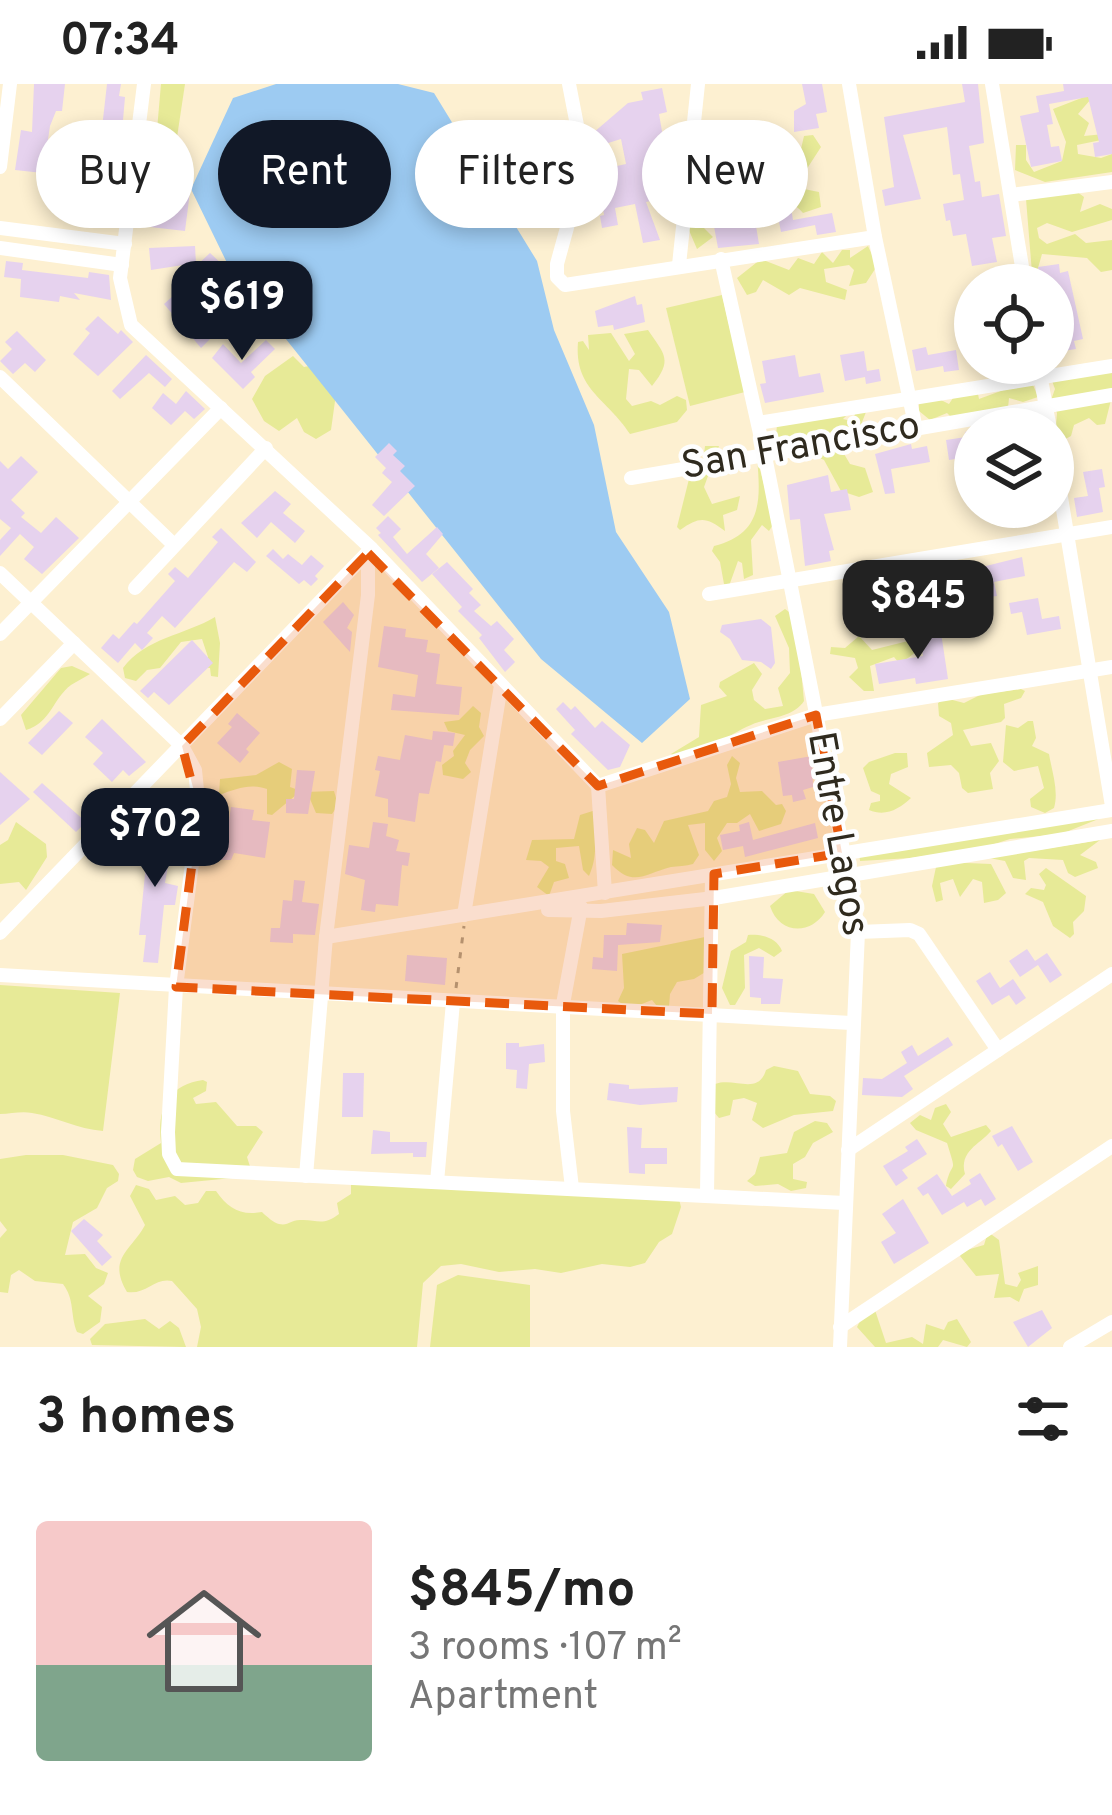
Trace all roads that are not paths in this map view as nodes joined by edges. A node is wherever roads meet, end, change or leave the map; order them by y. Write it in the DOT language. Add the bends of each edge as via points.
graph roads {
  1 [pos="10,84"];
  2 [pos="144,84"];
  3 [pos="568,84"];
  4 [pos="698,84"];
  5 [pos="849,84"];
  6 [pos="992,84"];
  7 [pos="0,167"];
  8 [pos="1112,182"];
  9 [pos="1011,195"];
  10 [pos="0,227"];
  11 [pos="875,237"];
  12 [pos="125,244"];
  13 [pos="0,248"];
  14 [pos="721,259"];
  15 [pos="1022,264"];
  16 [pos="122,265"];
  17 [pos="680,265"];
  18 [pos="1112,366"];
  19 [pos="1074,368"];
  20 [pos="0,377"];
  21 [pos="974,384"];
  22 [pos="1042,384"];
  23 [pos="1112,395"];
  24 [pos="909,398"];
  25 [pos="1046,406"];
  26 [pos="221,408"];
  27 [pos="758,423"];
  28 [pos="916,429"];
  29 [pos="266,448"];
  30 [pos="764,455"];
  31 [pos="631,478"];
  32 [pos="129,502"];
  33 [pos="1112,527"];
  34 [pos="1065,528"];
  35 [pos="1066,534"];
  36 [pos="173,544"];
  37 [pos="370,551"];
  38 [pos="0,573"];
  39 [pos="790,579"];
  40 [pos="135,588"];
  41 [pos="709,594"];
  42 [pos="32,603"];
  43 [pos="0,634"];
  44 [pos="74,643"];
  45 [pos="1112,667"];
  46 [pos="1089,671"];
  47 [pos="501,685"];
  48 [pos="816,715"];
  49 [pos="0,719"];
  50 [pos="182,746"];
  51 [pos="598,786"];
  52 [pos="1112,808"];
  53 [pos="1112,831"];
  54 [pos="842,853"];
  55 [pos="712,874"];
  56 [pos="848,875"];
  57 [pos="604,893"];
  58 [pos="714,898"];
  59 [pos="581,904"];
  60 [pos="464,915"];
  61 [pos="858,932"];
  62 [pos="0,933"];
  63 [pos="326,937"];
  64 [pos="1112,974"];
  65 [pos="0,975"];
  66 [pos="176,986"];
  67 [pos="320,994"];
  68 [pos="453,1001"];
  69 [pos="563,1004"];
  70 [pos="712,1014"];
  71 [pos="851,1023"];
  72 [pos="998,1050"];
  73 [pos="1112,1145"];
  74 [pos="848,1150"];
  75 [pos="306,1176"];
  76 [pos="436,1182"];
  77 [pos="572,1188"];
  78 [pos="706,1193"];
  79 [pos="844,1203"];
  80 [pos="1112,1322"];
  81 [pos="840,1327"];
  82 [pos="840,1347"];
  83 [pos="1070,1347"];
  1 -- 7 [label="street"];
  2 -- 12 [label="street"];
  3 -- 17 [label="street" via="582,173 557,277 569,286"];
  4 -- 17 [label="street"];
  5 -- 11 [label="street"];
  6 -- 9 [label="street"];
  8 -- 9 [label="street"];
  9 -- 15 [label="street"];
  10 -- 12 [label="street"];
  11 -- 14 [label="street"];
  11 -- 24 [label="street"];
  12 -- 16 [label="street"];
  13 -- 16 [label="street"];
  14 -- 17 [label="street"];
  14 -- 27 [label="street, Entre Lagos"];
  16 -- 26 [label="street" via="131,325"];
  18 -- 19 [label="street, San Francisco"];
  20 -- 32 [label="street"];
  21 -- 24 [label="street, San Francisco"];
  22 -- 25 [label="street"];
  23 -- 25 [label="street, San Francisco"];
  24 -- 27 [label="street, San Francisco"];
  24 -- 28 [label="street"];
  25 -- 28 [label="street, San Francisco"];
  26 -- 29 [label="street"];
  26 -- 32 [label="street"];
  27 -- 30 [label="street, Entre Lagos"];
  28 -- 30 [label="street, San Francisco"];
  29 -- 36 [label="street"];
  29 -- 37 [label="street"];
  30 -- 31 [label="street, San Francisco"];
  30 -- 39 [label="street, Entre Lagos"];
  32 -- 36 [label="street"];
  32 -- 42 [label="street"];
  33 -- 35 [label="street"];
  34 -- 35 [label="street"];
  35 -- 39 [label="street"];
  35 -- 46 [label="street"];
  36 -- 40 [label="street"];
  37 -- 47 [label="street"];
  37 -- 50 [label="street"];
  37 -- 63 [label="street"];
  38 -- 42 [label="street"];
  39 -- 41 [label="street"];
  39 -- 48 [label="street, Entre Lagos"];
  42 -- 43 [label="street"];
  42 -- 44 [label="street"];
  44 -- 49 [label="street"];
  44 -- 50 [label="street"];
  45 -- 46 [label="street"];
  46 -- 48 [label="street"];
  46 -- 52 [label="street"];
  47 -- 51 [label="street"];
  47 -- 60 [label="street"];
  48 -- 51 [label="street"];
  48 -- 54 [label="street, Entre Lagos"];
  50 -- 62 [label="street"];
  50 -- 66 [label="street" via="195,770 199,810"];
  51 -- 57 [label="street"];
  52 -- 54 [label="street"];
  53 -- 56 [label="street"];
  54 -- 55 [label="street"];
  54 -- 56 [label="street, Entre Lagos"];
  55 -- 57 [label="street"];
  55 -- 58 [label="street"];
  56 -- 58 [label="street"];
  56 -- 61 [label="street, Entre Lagos"];
  57 -- 59 [label="street"];
  58 -- 59 [label="street"];
  58 -- 70 [label="street"];
  59 -- 60 [label="street"];
  59 -- 69 [label="street"];
  60 -- 63 [label="street"];
  61 -- 71 [label="street, Entre Lagos"];
  61 -- 72 [label="street" via="919,934"];
  63 -- 67 [label="street"];
  64 -- 72 [label="street"];
  65 -- 66 [label="street"];
  66 -- 67 [label="street"];
  66 -- 75 [label="street" via="173,1166"];
  67 -- 68 [label="street"];
  67 -- 75 [label="street"];
  68 -- 69 [label="street"];
  68 -- 76 [label="street"];
  69 -- 70 [label="street"];
  69 -- 77 [label="street"];
  70 -- 71 [label="street"];
  70 -- 78 [label="street"];
  71 -- 74 [label="street, Entre Lagos"];
  72 -- 74 [label="street"];
  73 -- 81 [label="street"];
  74 -- 79 [label="street, Entre Lagos"];
  75 -- 76 [label="street"];
  76 -- 77 [label="street"];
  77 -- 78 [label="street"];
  78 -- 79 [label="street"];
  79 -- 81 [label="street, Entre Lagos"];
  80 -- 83 [label="street"];
  81 -- 82 [label="street, Entre Lagos"];
}
